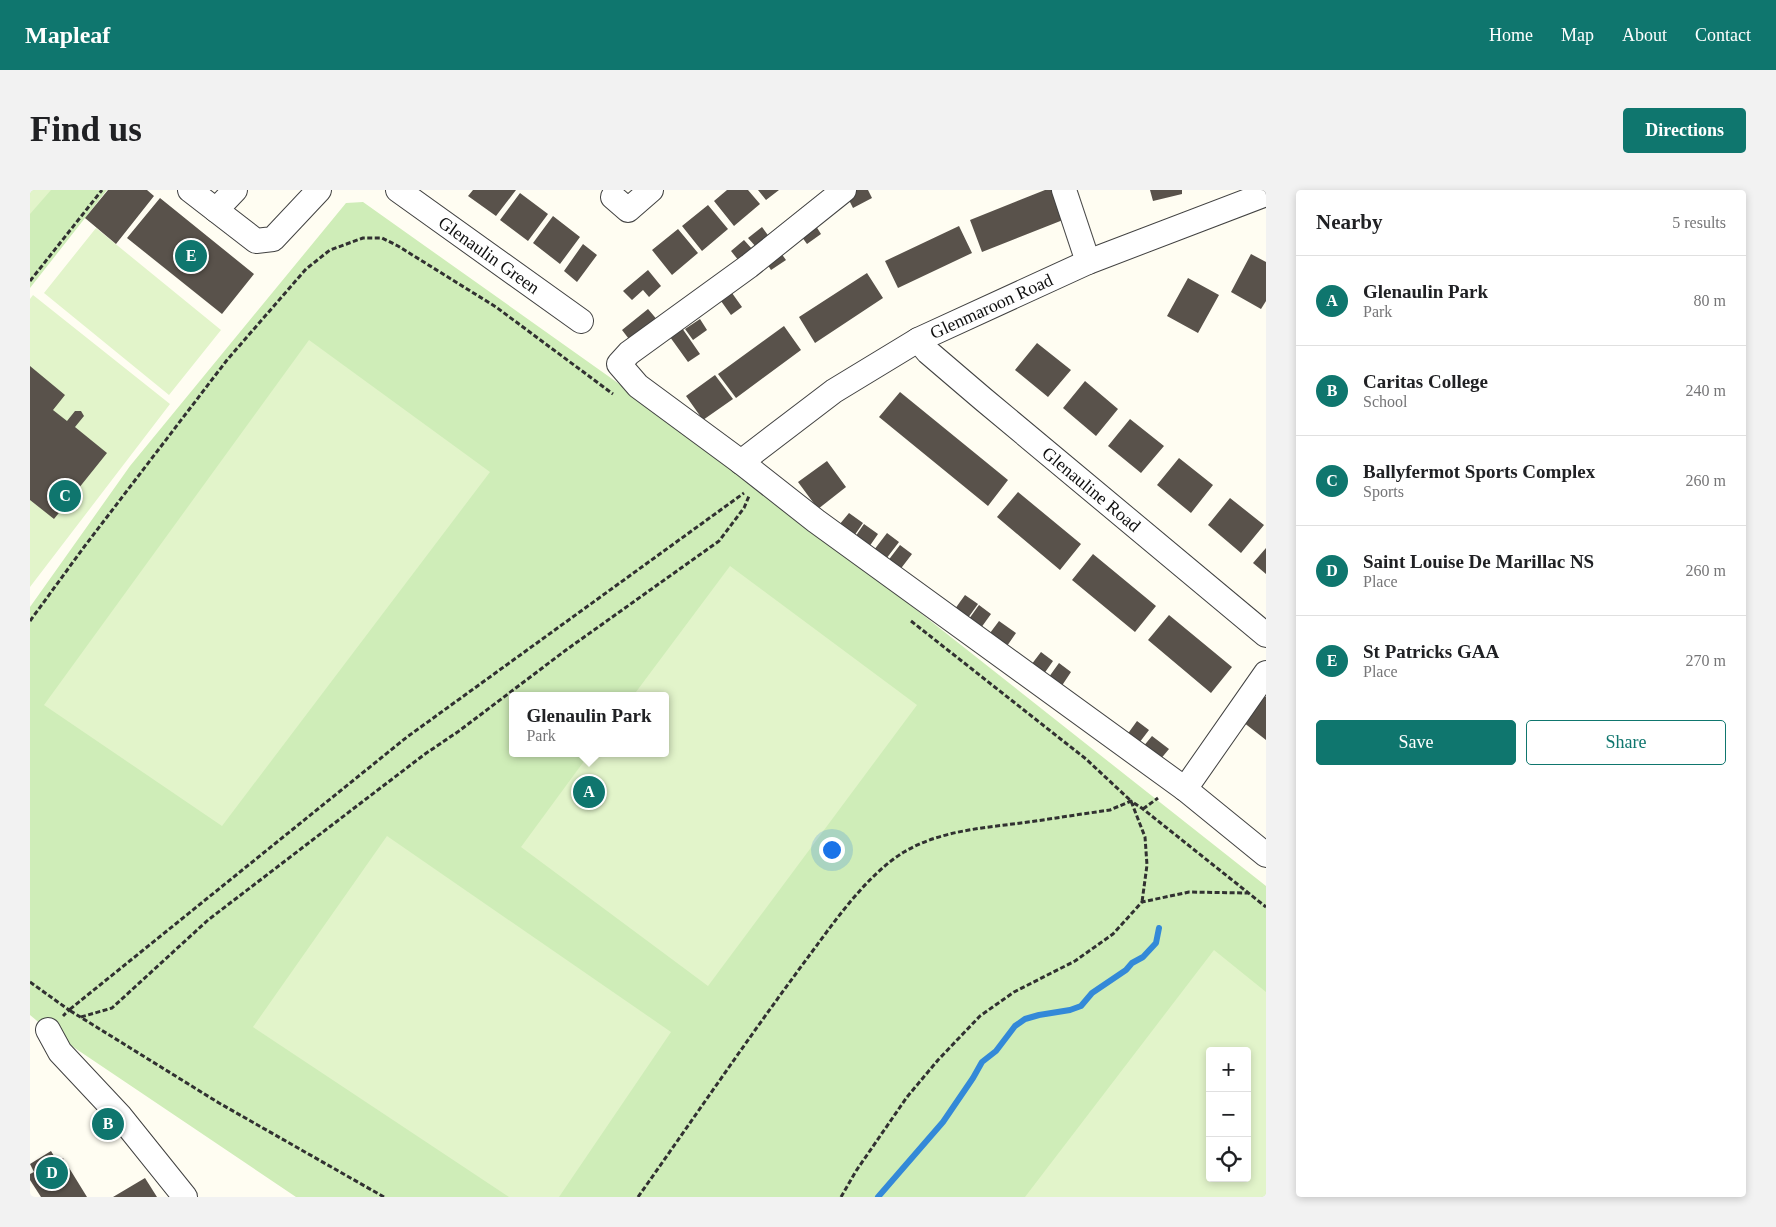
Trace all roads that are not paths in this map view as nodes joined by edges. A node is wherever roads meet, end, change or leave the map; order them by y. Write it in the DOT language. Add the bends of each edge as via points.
graph roads {
  1 [pos="190,190"];
  2 [pos="235,190"];
  3 [pos="319,190"];
  4 [pos="398,190"];
  5 [pos="651,190"];
  6 [pos="844,190"];
  7 [pos="1064,190"];
  8 [pos="1254,194"];
  9 [pos="613,197"];
  10 [pos="216,210"];
  11 [pos="1088,262"];
  12 [pos="580,321"];
  13 [pos="918,340"];
  14 [pos="742,462"];
  15 [pos="1266,635"];
  16 [pos="1266,673"];
  17 [pos="1184,789"];
  18 [pos="1266,855"];
  19 [pos="48,1030"];
  20 [pos="185,1197"];
  1 -- 10 [label="street"];
  2 -- 10 [label="street"];
  3 -- 10 [label="street" via="273,239 256,241"];
  4 -- 12 [label="street, Glenaulin Green"];
  5 -- 9 [label="street" via="628,210"];
  6 -- 14 [label="street" via="749,266 629,353 619,364 638,386"];
  7 -- 11 [label="street"];
  8 -- 11 [label="street, Glenmaroon Road"];
  11 -- 13 [label="street, Glenmaroon Road"];
  13 -- 14 [label="street, Glenmaroon Road" via="834,391"];
  13 -- 15 [label="street, Glenauline Road" via="983,399"];
  14 -- 17 [label="street" via="752,489 816,520"];
  16 -- 17 [label="street"];
  17 -- 18 [label="street"];
  19 -- 20 [label="street" via="60,1052 120,1116"];
}
